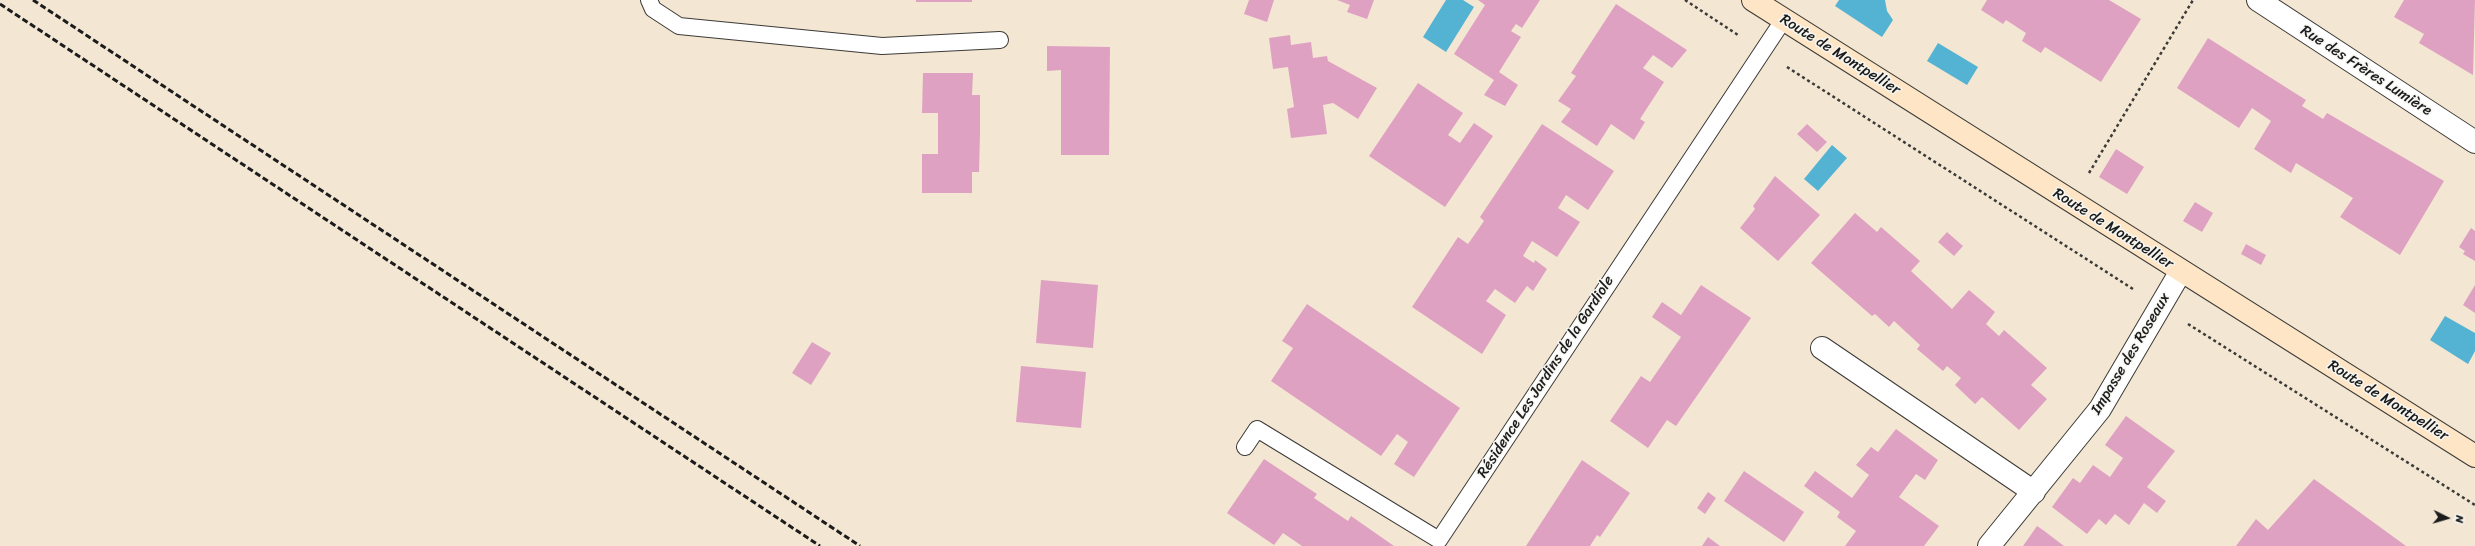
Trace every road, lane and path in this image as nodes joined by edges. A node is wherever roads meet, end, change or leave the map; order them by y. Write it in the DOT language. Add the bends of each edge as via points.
graph roads {
  1 [pos="649,0"];
  2 [pos="1685,0"];
  3 [pos="1753,0"];
  4 [pos="2193,0"];
  5 [pos="2258,0"];
  6 [pos="1784,19"];
  7 [pos="1000,40"];
  8 [pos="1762,51"];
  9 [pos="2475,142"];
  10 [pos="2072,203"];
  11 [pos="2181,271"];
  12 [pos="2159,306"];
  13 [pos="1822,348"];
  14 [pos="1245,447"];
  15 [pos="2475,456"];
  16 [pos="2034,492"];
  17 [pos="2475,505"];
  18 [pos="1989,546"];
  1 -- 7 [label="lane" via="653,9 679,26 882,46"];
  2 -- 8 [label="path"];
  3 -- 6 [label="main road, Route de Montpellier"];
  4 -- 10 [label="path"];
  5 -- 9 [label="street, Rue des Frères Lumière"];
  6 -- 8 [label="lane, Résidence Les Jardins de la Gardiole"];
  6 -- 10 [label="main road, Route de Montpellier"];
  8 -- 12 [label="path"];
  8 -- 14 [label="lane, Résidence Les Jardins de la Gardiole" via="1439,540 1257,429"];
  10 -- 11 [label="main road, Route de Montpellier"];
  11 -- 12 [label="street, Impasse des Roseaux"];
  11 -- 15 [label="main road, Route de Montpellier"];
  12 -- 16 [label="street, Impasse des Roseaux" via="2100,409"];
  12 -- 17 [label="path"];
  13 -- 16 [label="street"];
  16 -- 18 [label="street, Impasse des Roseaux"];
}
